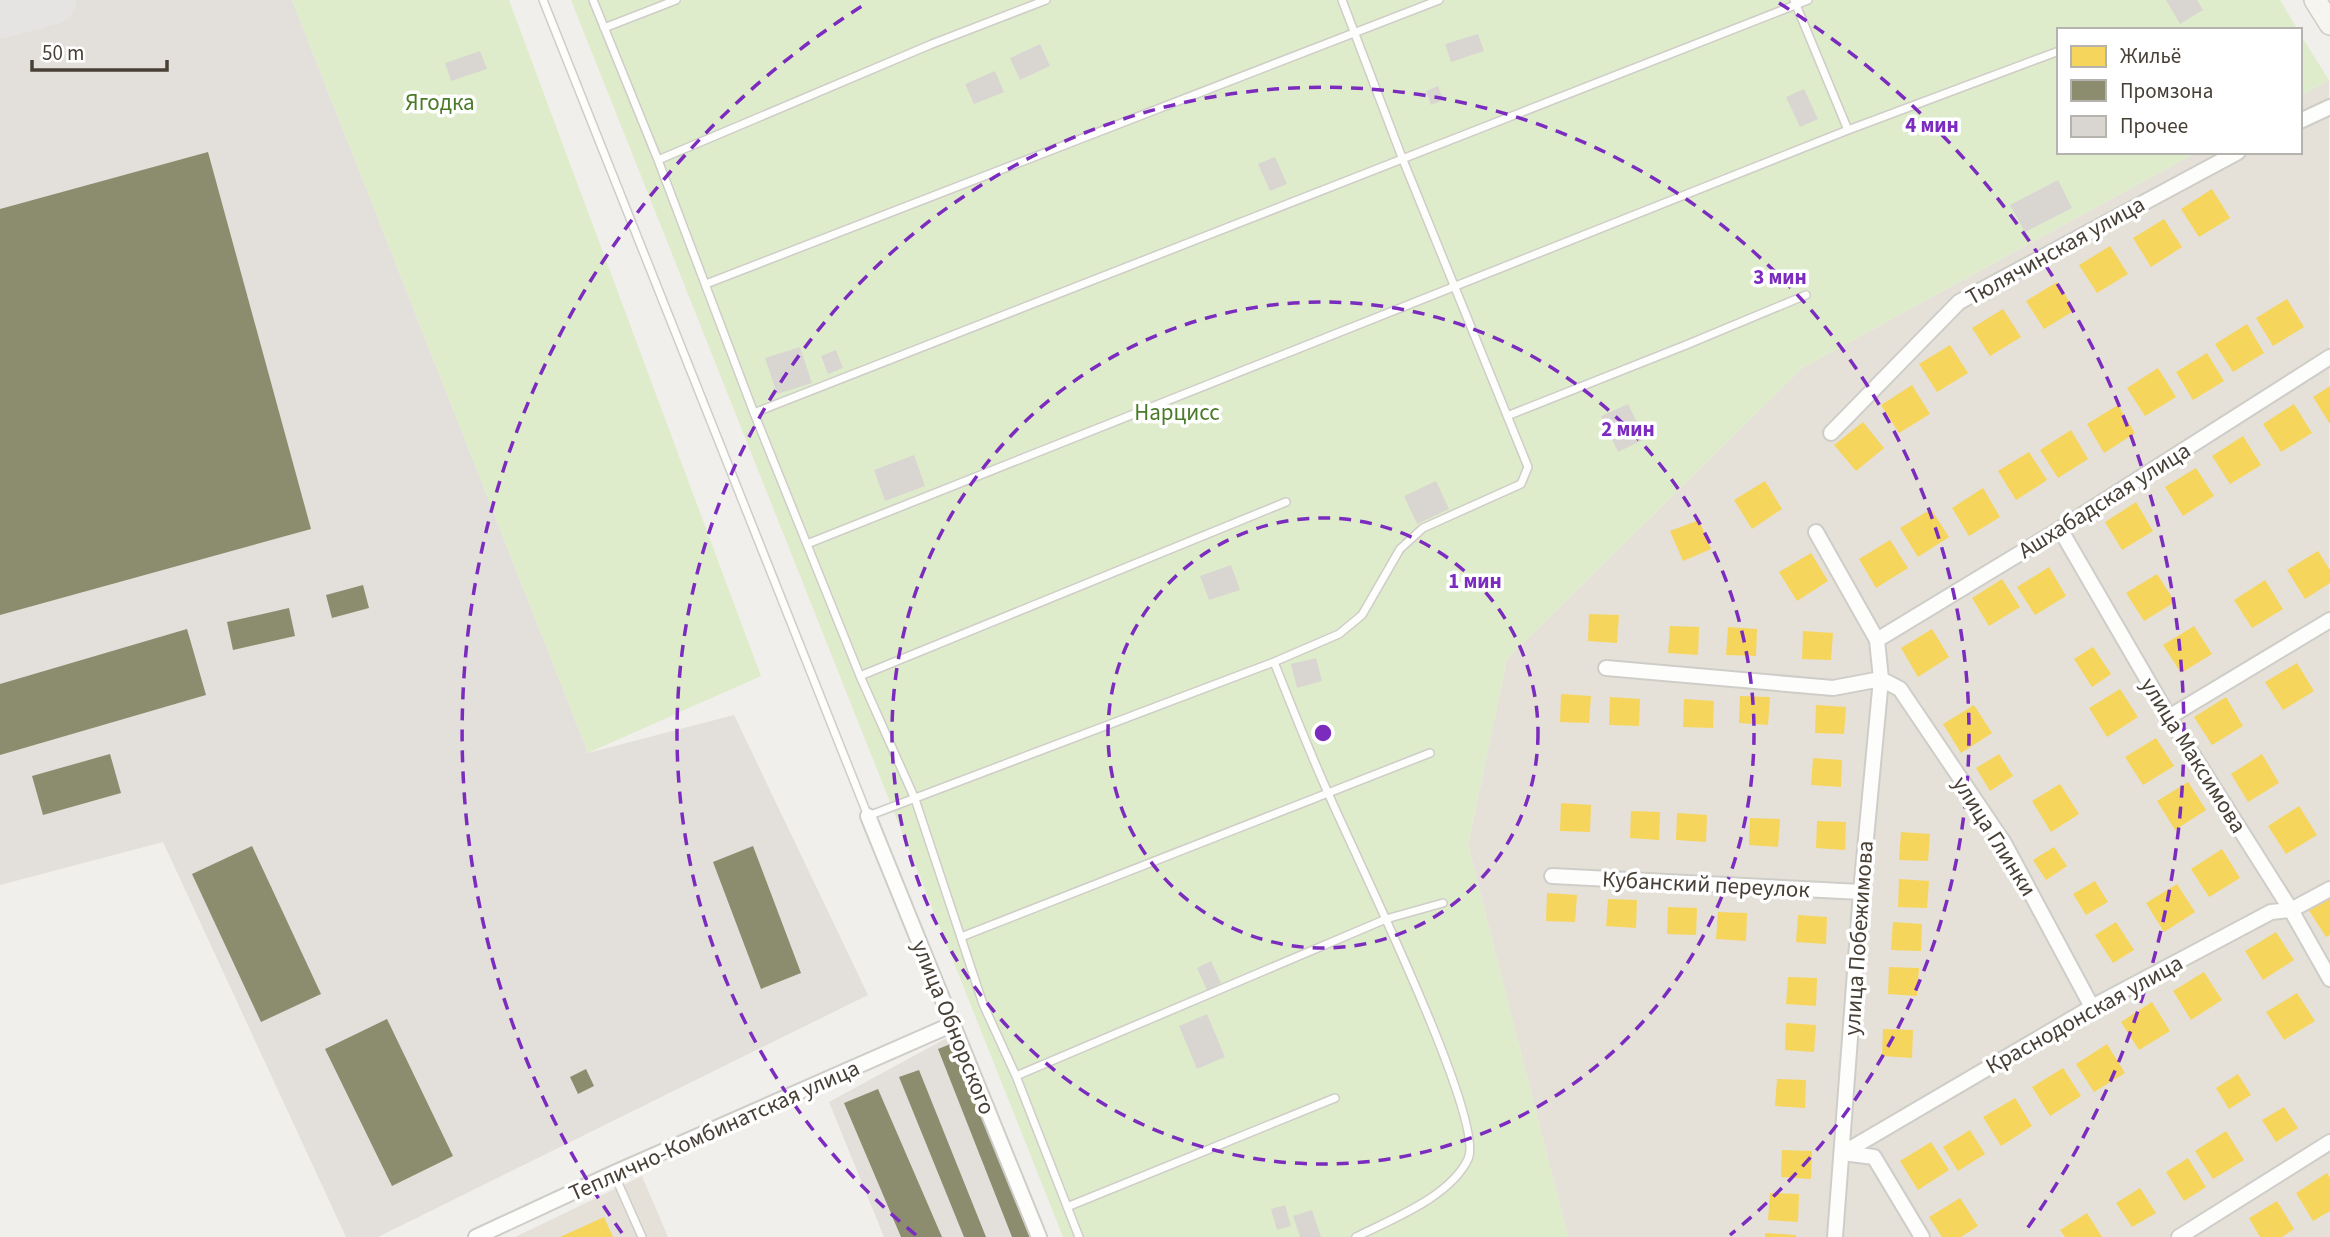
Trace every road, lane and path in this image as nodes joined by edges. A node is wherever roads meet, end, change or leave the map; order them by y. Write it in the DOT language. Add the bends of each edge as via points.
graph roads {
  1 [pos="543,0"];
  2 [pos="593,0"];
  3 [pos="676,0"];
  4 [pos="1046,0"];
  5 [pos="1342,0"];
  6 [pos="1439,0"];
  7 [pos="1808,0"];
  8 [pos="2315,0"];
  9 [pos="1795,2"];
  10 [pos="2330,24"];
  11 [pos="604,28"];
  12 [pos="1355,33"];
  13 [pos="2057,52"];
  14 [pos="2330,107"];
  15 [pos="2302,120"];
  16 [pos="1848,130"];
  17 [pos="2234,154"];
  18 [pos="658,159"];
  19 [pos="1404,160"];
  20 [pos="706,284"];
  21 [pos="1455,287"];
  22 [pos="1806,295"];
  23 [pos="2330,357"];
  24 [pos="754,413"];
  25 [pos="1507,416"];
  26 [pos="1831,433"];
  27 [pos="1286,502"];
  28 [pos="2060,529"];
  29 [pos="1816,532"];
  30 [pos="807,544"];
  31 [pos="2330,620"];
  32 [pos="1877,640"];
  33 [pos="1274,662"];
  34 [pos="1606,668"];
  35 [pos="860,676"];
  36 [pos="1881,679"];
  37 [pos="2169,717"];
  38 [pos="1430,753"];
  39 [pos="1328,794"];
  40 [pos="915,799"];
  41 [pos="868,817"];
  42 [pos="1552,876"];
  43 [pos="2330,889"];
  44 [pos="1861,892"];
  45 [pos="1443,903"];
  46 [pos="2291,910"];
  47 [pos="1386,919"];
  48 [pos="961,937"];
  49 [pos="2330,979"];
  50 [pos="2092,1007"];
  51 [pos="953,1024"];
  52 [pos="1016,1076"];
  53 [pos="1335,1098"];
  54 [pos="2330,1142"];
  55 [pos="1843,1153"];
  56 [pos="614,1173"];
  57 [pos="1067,1207"];
  58 [pos="476,1237"];
  59 [pos="642,1237"];
  60 [pos="1039,1237"];
  61 [pos="1079,1237"];
  62 [pos="1356,1237"];
  63 [pos="1835,1237"];
  64 [pos="1922,1237"];
  65 [pos="2179,1237"];
  1 -- 41 [label="lane"];
  2 -- 11 [label="lane"];
  3 -- 11 [label="lane"];
  4 -- 18 [label="lane"];
  5 -- 12 [label="lane"];
  6 -- 12 [label="lane"];
  7 -- 9 [label="lane"];
  8 -- 10 [label="main road"];
  9 -- 16 [label="lane"];
  9 -- 19 [label="lane"];
  11 -- 18 [label="lane"];
  12 -- 19 [label="lane"];
  12 -- 20 [label="lane"];
  13 -- 16 [label="lane"];
  14 -- 15 [label="street"];
  16 -- 21 [label="lane"];
  17 -- 26 [label="street, Тюлячинская улица" via="1959,302"];
  18 -- 20 [label="lane"];
  19 -- 21 [label="lane"];
  19 -- 24 [label="lane"];
  20 -- 24 [label="lane"];
  21 -- 25 [label="lane"];
  21 -- 30 [label="lane"];
  22 -- 25 [label="lane"];
  23 -- 28 [label="street, Ашхабадская улица"];
  24 -- 30 [label="lane"];
  25 -- 33 [label="lane" via="1528,467 1521,484 1423,528 1400,549 1362,615 1339,634"];
  27 -- 35 [label="lane"];
  28 -- 32 [label="street, Ашхабадская улица"];
  28 -- 37 [label="street, улица Максимова"];
  29 -- 32 [label="street"];
  30 -- 35 [label="lane"];
  31 -- 37 [label="street"];
  32 -- 36 [label="street, улица Побежимова"];
  33 -- 39 [label="lane"];
  33 -- 40 [label="lane"];
  34 -- 36 [label="street" via="1833,688"];
  35 -- 40 [label="lane"];
  36 -- 44 [label="street, улица Побежимова"];
  36 -- 50 [label="street, улица Глинки" via="1900,689 2004,843"];
  37 -- 46 [label="street, улица Максимова"];
  38 -- 39 [label="lane"];
  39 -- 47 [label="lane"];
  39 -- 48 [label="lane"];
  40 -- 41 [label="lane"];
  40 -- 48 [label="lane"];
  41 -- 51 [label="street, улица Обнорского"];
  42 -- 44 [label="street, Кубанский переулок"];
  43 -- 46 [label="street, Краснодонская улица"];
  44 -- 55 [label="street, улица Побежимова"];
  45 -- 47 [label="lane"];
  46 -- 49 [label="street, улица Максимова"];
  46 -- 50 [label="street, Краснодонская улица" via="2271,912"];
  47 -- 52 [label="lane"];
  47 -- 62 [label="lane" via="1420,993 1468,1125 1470,1157 1454,1178 1422,1203"];
  48 -- 52 [label="lane" via="983,1004"];
  50 -- 55 [label="street, Краснодонская улица"];
  51 -- 56 [label="street, Теплично-Комбинатская улица"];
  51 -- 60 [label="street, улица Обнорского"];
  52 -- 57 [label="lane"];
  53 -- 57 [label="lane"];
  54 -- 65 [label="street"];
  55 -- 63 [label="street, улица Побежимова"];
  55 -- 64 [label="street" via="1874,1157"];
  56 -- 58 [label="street, Теплично-Комбинатская улица"];
  56 -- 59 [label="lane"];
  57 -- 61 [label="lane"];
}
